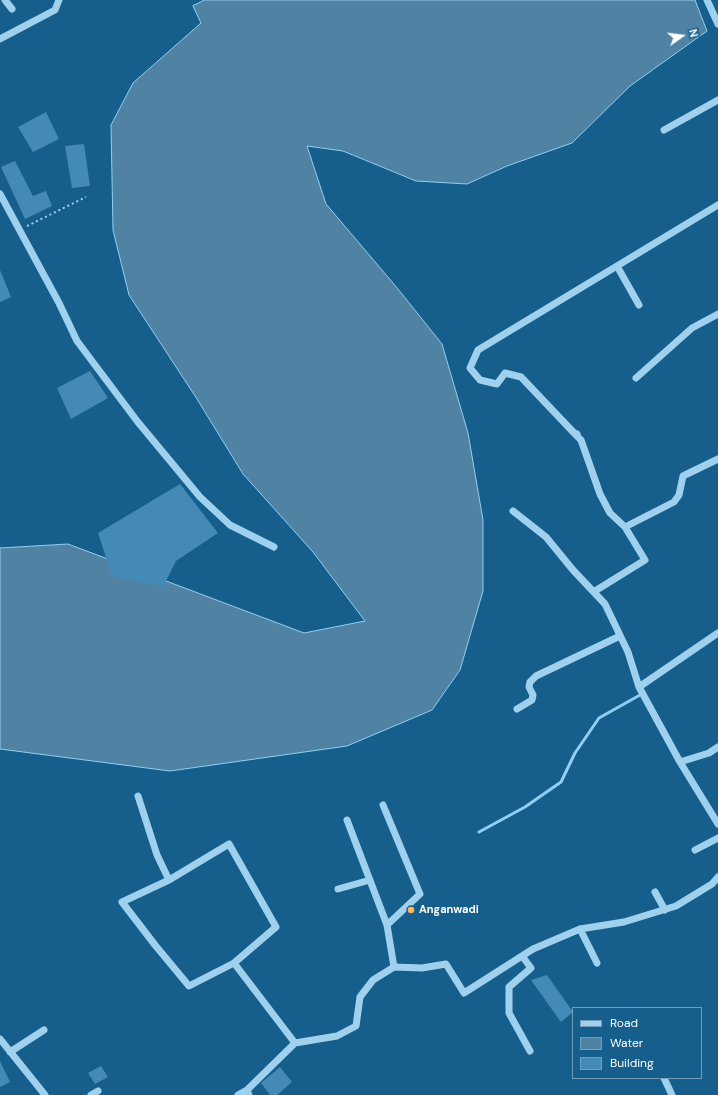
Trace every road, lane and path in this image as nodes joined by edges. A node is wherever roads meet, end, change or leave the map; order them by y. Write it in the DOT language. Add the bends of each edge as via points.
graph roads {
  1 [pos="5,0"];
  2 [pos="59,0"];
  3 [pos="707,0"];
  4 [pos="12,9"];
  5 [pos="717,21"];
  6 [pos="0,40"];
  7 [pos="718,100"];
  8 [pos="664,130"];
  9 [pos="0,194"];
  10 [pos="86,197"];
  11 [pos="718,205"];
  12 [pos="19,230"];
  13 [pos="617,266"];
  14 [pos="639,304"];
  15 [pos="718,314"];
  16 [pos="636,378"];
  17 [pos="718,459"];
  18 [pos="513,511"];
  19 [pos="625,527"];
  20 [pos="274,547"];
  21 [pos="595,591"];
  22 [pos="718,633"];
  23 [pos="620,636"];
  24 [pos="639,687"];
  25 [pos="517,709"];
  26 [pos="718,747"];
  27 [pos="680,762"];
  28 [pos="138,796"];
  29 [pos="383,804"];
  30 [pos="347,820"];
  31 [pos="718,824"];
  32 [pos="718,838"];
  33 [pos="695,850"];
  34 [pos="718,877"];
  35 [pos="169,880"];
  36 [pos="370,880"];
  37 [pos="338,890"];
  38 [pos="655,892"];
  39 [pos="665,910"];
  40 [pos="387,925"];
  41 [pos="580,928"];
  42 [pos="522,956"];
  43 [pos="234,963"];
  44 [pos="597,963"];
  45 [pos="394,967"];
  46 [pos="44,1030"];
  47 [pos="0,1039"];
  48 [pos="295,1043"];
  49 [pos="530,1051"];
  50 [pos="10,1052"];
  51 [pos="664,1079"];
  52 [pos="98,1091"];
  53 [pos="248,1092"];
  54 [pos="45,1095"];
  55 [pos="91,1095"];
  56 [pos="238,1095"];
  57 [pos="672,1095"];
  1 -- 4 [label="street"];
  2 -- 6 [label="street" via="55,10"];
  3 -- 5 [label="street"];
  7 -- 8 [label="street"];
  9 -- 12 [label="street"];
  10 -- 12 [label="path"];
  11 -- 13 [label="street"];
  12 -- 20 [label="street" via="77,341 142,427 200,497 230,525"];
  13 -- 14 [label="street"];
  13 -- 19 [label="street" via="478,350 470,368 480,380 497,384 505,373 521,377 576,434 610,513"];
  15 -- 16 [label="street" via="692,328"];
  17 -- 19 [label="street" via="683,476 679,495 674,502"];
  18 -- 21 [label="street" via="546,537 573,570"];
  19 -- 21 [label="street" via="645,560"];
  21 -- 23 [label="street" via="605,604"];
  22 -- 24 [label="street"];
  23 -- 24 [label="street"];
  23 -- 25 [label="street" via="536,676 529,687 532,700"];
  24 -- 27 [label="street"];
  26 -- 27 [label="street" via="709,753"];
  27 -- 31 [label="street"];
  28 -- 35 [label="street" via="156,855"];
  29 -- 40 [label="street" via="420,894"];
  30 -- 36 [label="street"];
  32 -- 33 [label="street"];
  34 -- 39 [label="street" via="712,884"];
  35 -- 43 [label="street" via="122,902 189,986"];
  35 -- 43 [label="street" via="228,844 276,927"];
  36 -- 37 [label="street"];
  36 -- 40 [label="street"];
  38 -- 39 [label="street"];
  39 -- 41 [label="street" via="624,922"];
  40 -- 45 [label="street"];
  41 -- 42 [label="street"];
  41 -- 44 [label="street"];
  42 -- 45 [label="street" via="464,993 446,964 422,968"];
  42 -- 49 [label="street" via="531,968 509,987 509,1013"];
  43 -- 48 [label="street"];
  45 -- 48 [label="street" via="373,980 360,997 356,1026 337,1036"];
  46 -- 50 [label="street"];
  47 -- 50 [label="street"];
  48 -- 53 [label="street"];
  50 -- 54 [label="street"];
  51 -- 57 [label="street"];
  52 -- 55 [label="street"];
  53 -- 56 [label="street"];
}
